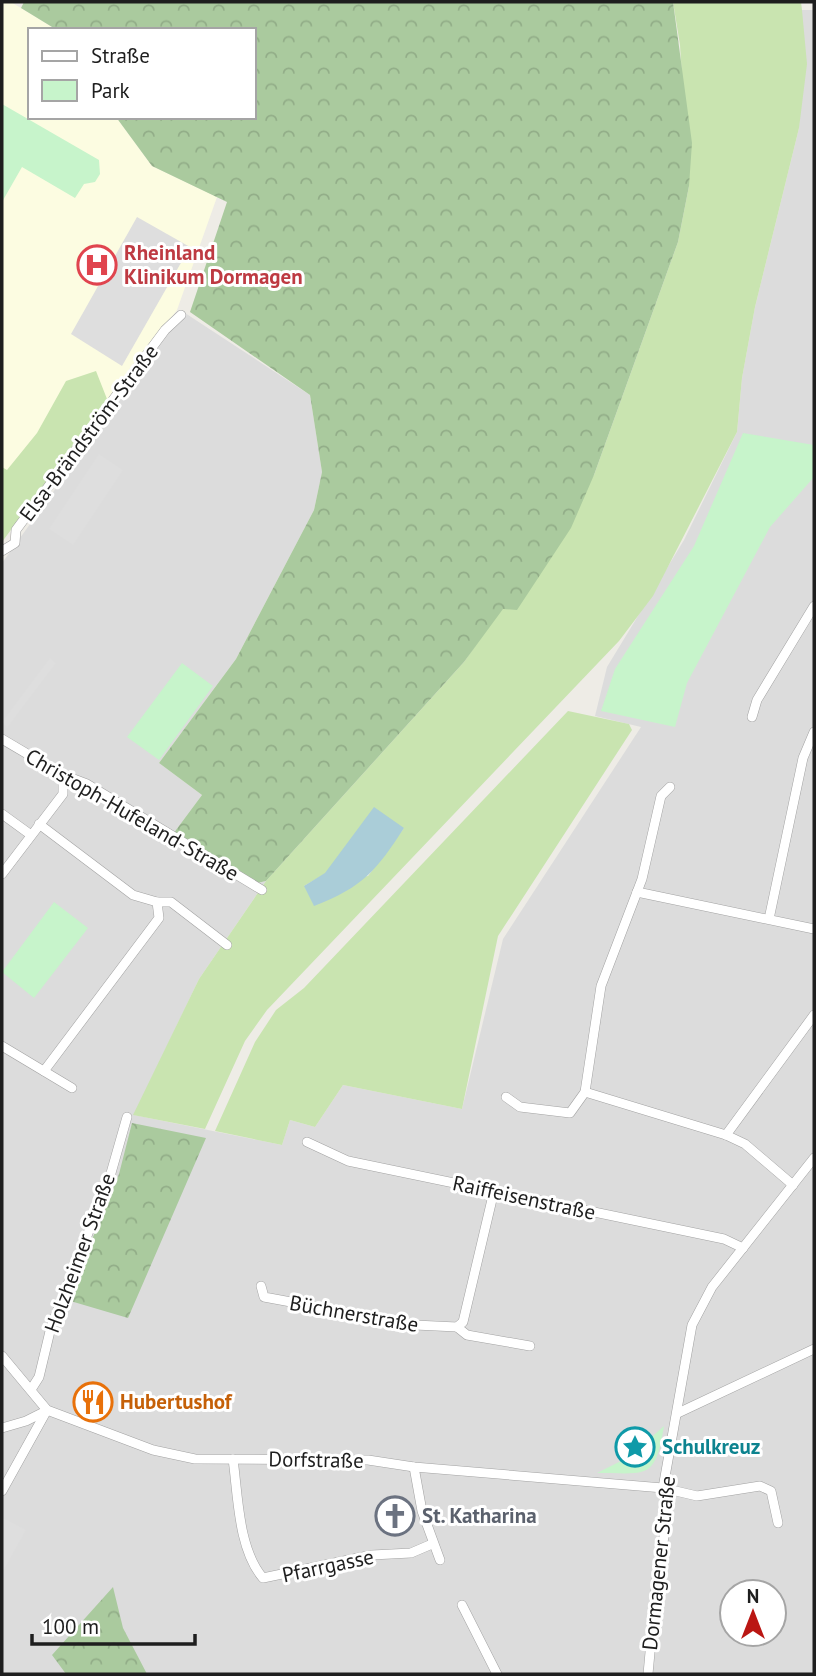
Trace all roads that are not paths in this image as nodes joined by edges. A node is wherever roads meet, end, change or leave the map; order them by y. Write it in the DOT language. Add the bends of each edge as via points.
graph roads {
  1 [pos="181,315"];
  2 [pos="2,551"];
  3 [pos="814,606"];
  4 [pos="752,717"];
  5 [pos="814,732"];
  6 [pos="2,739"];
  7 [pos="64,775"];
  8 [pos="670,787"];
  9 [pos="2,814"];
  10 [pos="40,824"];
  11 [pos="31,835"];
  12 [pos="2,874"];
  13 [pos="262,890"];
  14 [pos="637,892"];
  15 [pos="157,902"];
  16 [pos="769,919"];
  17 [pos="814,929"];
  18 [pos="227,945"];
  19 [pos="814,1015"];
  20 [pos="2,1046"];
  21 [pos="44,1071"];
  22 [pos="72,1088"];
  23 [pos="585,1092"];
  24 [pos="506,1097"];
  25 [pos="127,1117"];
  26 [pos="726,1135"];
  27 [pos="307,1142"];
  28 [pos="814,1158"];
  29 [pos="793,1185"];
  30 [pos="494,1191"];
  31 [pos="743,1248"];
  32 [pos="261,1286"];
  33 [pos="457,1327"];
  34 [pos="530,1346"];
  35 [pos="814,1349"];
  36 [pos="2,1356"];
  37 [pos="32,1388"];
  38 [pos="47,1410"];
  39 [pos="678,1413"];
  40 [pos="2,1428"];
  41 [pos="233,1459"];
  42 [pos="414,1467"];
  43 [pos="663,1488"];
  44 [pos="2,1490"];
  45 [pos="778,1523"];
  46 [pos="432,1544"];
  47 [pos="439,1560"];
  48 [pos="462,1605"];
  49 [pos="497,1674"];
  50 [pos="648,1674"];
  1 -- 2 [label="street, Elsa-Brändström-Straße" via="165,330 16,530 15,543"];
  3 -- 4 [label="street" via="757,700"];
  5 -- 16 [label="street" via="803,758"];
  6 -- 7 [label="street, Christoph-Hufeland-Straße"];
  7 -- 10 [label="street" via="63,794"];
  7 -- 13 [label="street, Christoph-Hufeland-Straße" via="87,784"];
  8 -- 14 [label="street" via="661,796"];
  9 -- 11 [label="street"];
  10 -- 11 [label="street"];
  10 -- 15 [label="street" via="133,895"];
  11 -- 12 [label="street"];
  14 -- 16 [label="street"];
  14 -- 23 [label="street" via="601,986"];
  15 -- 18 [label="street" via="171,902"];
  15 -- 21 [label="street" via="159,918"];
  16 -- 17 [label="street"];
  19 -- 26 [label="street"];
  20 -- 21 [label="street"];
  21 -- 22 [label="street"];
  23 -- 24 [label="street" via="570,1113 520,1107"];
  23 -- 26 [label="street"];
  25 -- 37 [label="street, Holzheimer Straße" via="109,1180"];
  26 -- 29 [label="street" via="746,1144"];
  27 -- 30 [label="street, Raiffeisenstraße" via="348,1161"];
  28 -- 29 [label="street, Dormagener Straße"];
  29 -- 31 [label="street, Dormagener Straße"];
  30 -- 31 [label="street, Raiffeisenstraße" via="724,1239"];
  30 -- 33 [label="street" via="463,1322"];
  31 -- 39 [label="street, Dormagener Straße" via="712,1287 692,1325"];
  32 -- 33 [label="street, Büchnerstraße" via="264,1297 275,1300 415,1325"];
  33 -- 34 [label="street, Büchnerstraße" via="467,1335"];
  35 -- 39 [label="street"];
  36 -- 37 [label="street"];
  37 -- 38 [label="street"];
  38 -- 40 [label="street"];
  38 -- 41 [label="street, Dorfstraße" via="153,1450 195,1459"];
  38 -- 44 [label="street"];
  39 -- 43 [label="street, Dormagener Straße"];
  41 -- 42 [label="street, Dorfstraße" via="322,1457"];
  41 -- 46 [label="street, Pfarrgasse" via="250,1552 263,1578 372,1555 411,1553"];
  42 -- 43 [label="street, Dorfstraße"];
  42 -- 46 [label="street"];
  43 -- 45 [label="street, Dorfstraße" via="696,1496 765,1486 771,1491"];
  43 -- 50 [label="street, Dormagener Straße" via="667,1519"];
  46 -- 47 [label="street"];
  48 -- 49 [label="street"];
}
